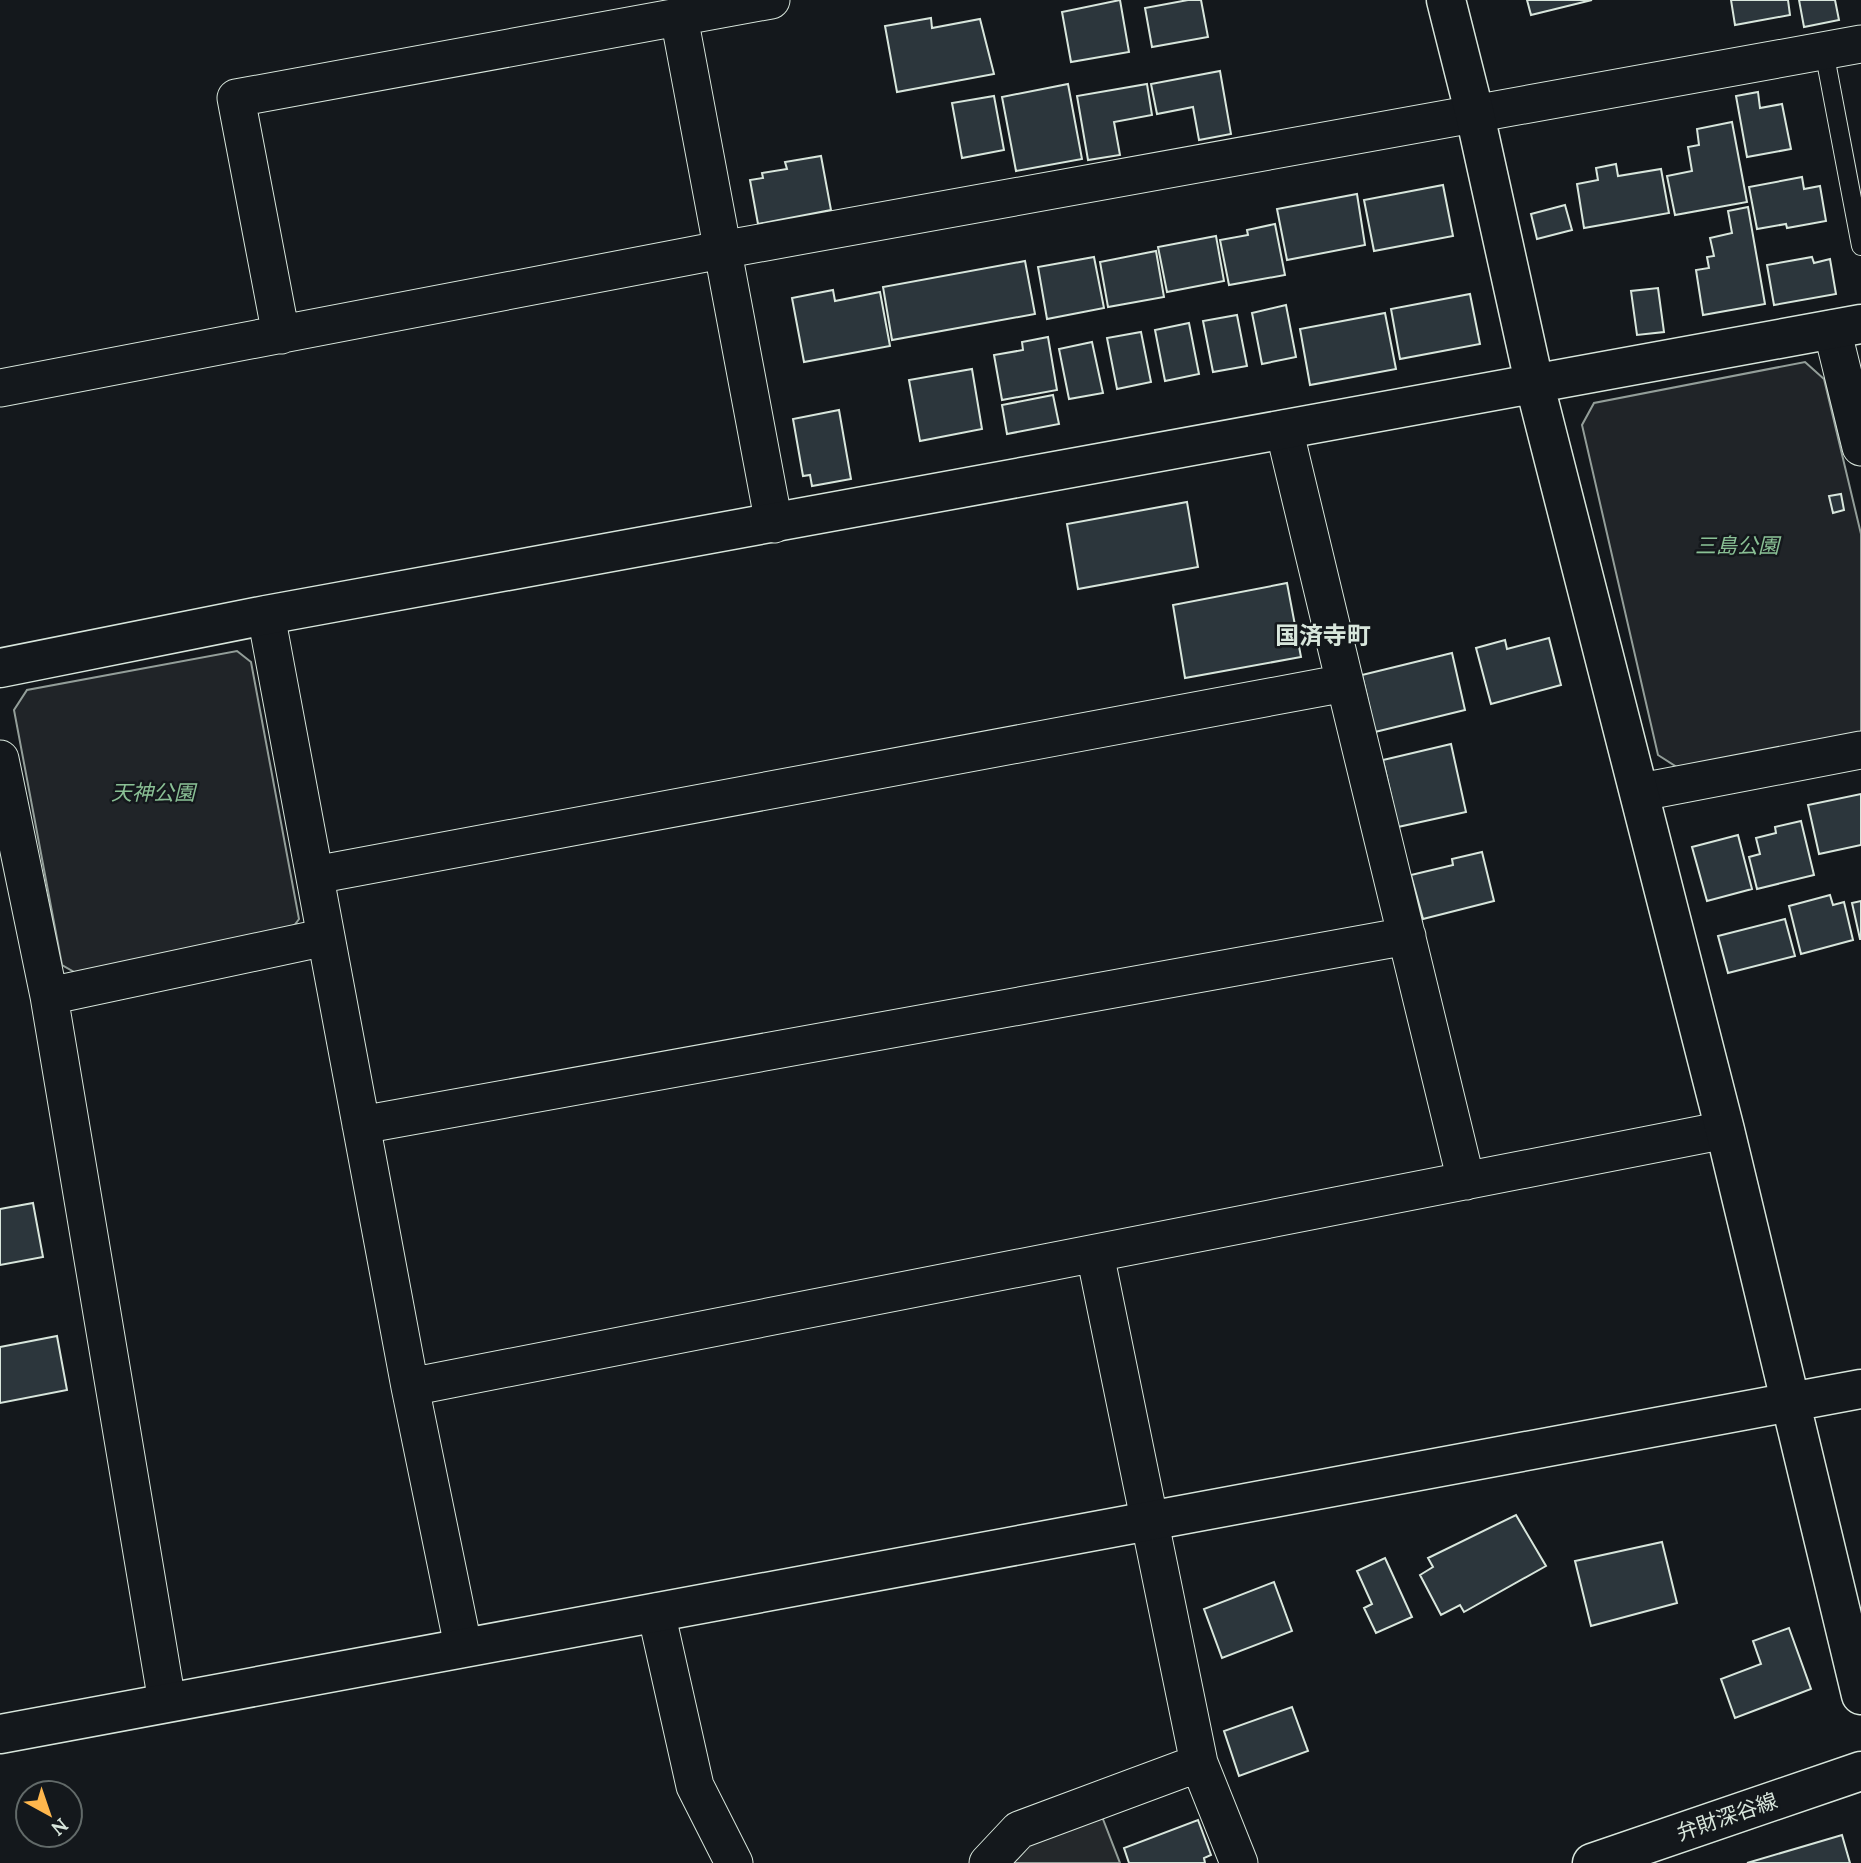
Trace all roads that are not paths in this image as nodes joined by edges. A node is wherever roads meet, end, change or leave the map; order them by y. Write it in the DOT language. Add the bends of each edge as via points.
graph roads {
  1 [pos="771,0"];
  2 [pos="1446,0"];
  3 [pos="680,17"];
  4 [pos="1861,44"];
  5 [pos="1824,51"];
  6 [pos="1475,115"];
  7 [pos="1861,246"];
  8 [pos="721,250"];
  9 [pos="1846,327"];
  10 [pos="281,335"];
  11 [pos="1534,382"];
  12 [pos="0,388"];
  13 [pos="1284,429"];
  14 [pos="1861,447"];
  15 [pos="774,524"];
  16 [pos="266,615"];
  17 [pos="0,668"];
  18 [pos="1345,682"];
  19 [pos="1861,750"];
  20 [pos="0,759"];
  21 [pos="1641,792"];
  22 [pos="315,875"];
  23 [pos="1407,936"];
  24 [pos="326,937"];
  25 [pos="49,996"];
  26 [pos="361,1125"];
  27 [pos="1726,1130"];
  28 [pos="1466,1181"];
  29 [pos="1095,1254"];
  30 [pos="410,1387"];
  31 [pos="1861,1389"];
  32 [pos="1790,1403"];
  33 [pos="1147,1522"];
  34 [pos="656,1612"];
  35 [pos="463,1646"];
  36 [pos="1861,1695"];
  37 [pos="167,1702"];
  38 [pos="0,1734"];
  39 [pos="1199,1763"];
  40 [pos="1861,1770"];
  41 [pos="734,1863"];
  42 [pos="988,1863"];
  43 [pos="1238,1863"];
  44 [pos="1592,1863"];
  1 -- 3 [label="street"];
  2 -- 6 [label="street"];
  3 -- 8 [label="street"];
  3 -- 10 [label="street" via="236,98"];
  4 -- 5 [label="street"];
  5 -- 6 [label="street"];
  5 -- 7 [label="lane"];
  6 -- 8 [label="street"];
  6 -- 11 [label="street"];
  8 -- 10 [label="street"];
  8 -- 15 [label="street"];
  9 -- 11 [label="street"];
  9 -- 14 [label="street"];
  10 -- 12 [label="street"];
  11 -- 13 [label="street"];
  11 -- 21 [label="street"];
  13 -- 15 [label="street"];
  13 -- 18 [label="street"];
  15 -- 16 [label="street"];
  16 -- 17 [label="street"];
  16 -- 22 [label="street"];
  18 -- 22 [label="street"];
  18 -- 23 [label="street"];
  19 -- 21 [label="street"];
  20 -- 25 [label="street"];
  21 -- 27 [label="street"];
  22 -- 24 [label="street"];
  23 -- 26 [label="street"];
  23 -- 28 [label="street"];
  24 -- 25 [label="street"];
  24 -- 26 [label="street"];
  25 -- 37 [label="street"];
  26 -- 30 [label="street"];
  27 -- 28 [label="street"];
  27 -- 32 [label="street"];
  28 -- 29 [label="street"];
  29 -- 30 [label="street"];
  29 -- 33 [label="street"];
  30 -- 35 [label="street"];
  31 -- 32 [label="street"];
  32 -- 33 [label="street"];
  32 -- 36 [label="street"];
  33 -- 34 [label="street"];
  33 -- 39 [label="street"];
  34 -- 35 [label="street"];
  34 -- 41 [label="street" via="695,1786"];
  35 -- 37 [label="street"];
  37 -- 38 [label="street"];
  39 -- 42 [label="street" via="1019,1830"];
  39 -- 43 [label="street"];
  40 -- 44 [label="street, 弁財深谷線"];
}
